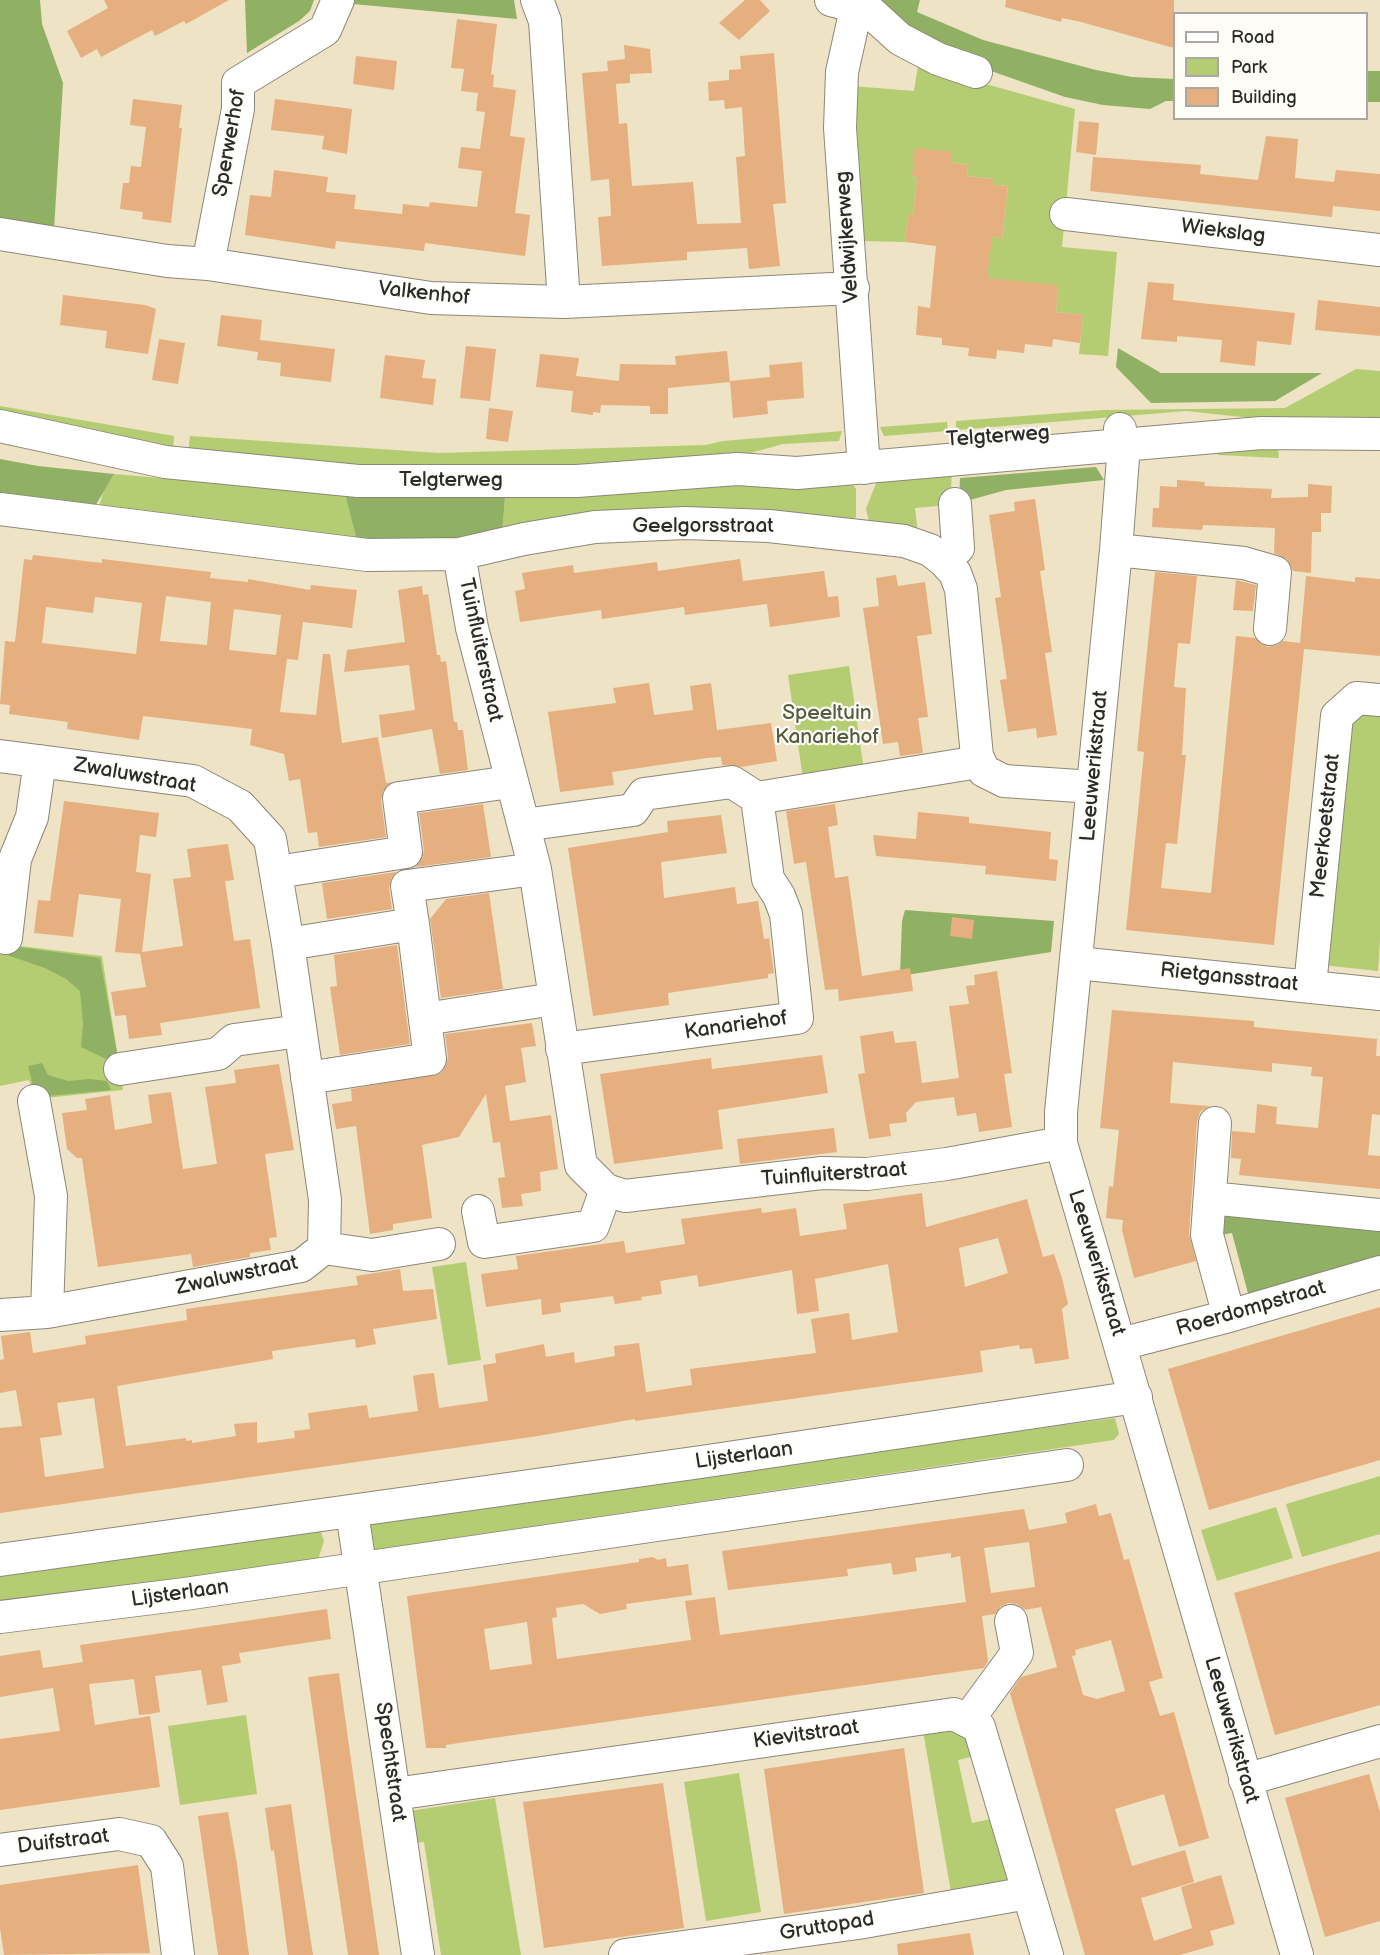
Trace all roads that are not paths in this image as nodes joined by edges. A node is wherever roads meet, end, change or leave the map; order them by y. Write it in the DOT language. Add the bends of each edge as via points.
graph roads {
  1 [pos="338,0"];
  2 [pos="537,0"];
  3 [pos="848,2"];
  4 [pos="976,72"];
  5 [pos="1066,214"];
  6 [pos="0,234"];
  7 [pos="1380,250"];
  8 [pos="208,264"];
  9 [pos="853,288"];
  10 [pos="564,302"];
  11 [pos="0,426"];
  12 [pos="1380,434"];
  13 [pos="1121,437"];
  14 [pos="0,447"];
  15 [pos="863,458"];
  16 [pos="165,462"];
  17 [pos="955,504"];
  18 [pos="1,515"];
  19 [pos="1116,550"];
  20 [pos="459,554"];
  21 [pos="944,561"];
  22 [pos="1270,629"];
  23 [pos="1380,700"];
  24 [pos="0,756"];
  25 [pos="977,756"];
  26 [pos="39,761"];
  27 [pos="510,782"];
  28 [pos="1093,787"];
  29 [pos="757,798"];
  30 [pos="524,825"];
  31 [pos="406,852"];
  32 [pos="535,869"];
  33 [pos="277,872"];
  34 [pos="407,886"];
  35 [pos="413,924"];
  36 [pos="6,938"];
  37 [pos="288,944"];
  38 [pos="1077,963"];
  39 [pos="1310,986"];
  40 [pos="1380,994"];
  41 [pos="554,999"];
  42 [pos="425,1018"];
  43 [pos="300,1031"];
  44 [pos="562,1049"];
  45 [pos="120,1069"];
  46 [pos="307,1078"];
  47 [pos="34,1101"];
  48 [pos="1215,1123"];
  49 [pos="1061,1143"];
  50 [pos="606,1190"];
  51 [pos="1220,1199"];
  52 [pos="478,1211"];
  53 [pos="1380,1215"];
  54 [pos="439,1244"];
  55 [pos="324,1248"];
  56 [pos="1380,1272"];
  57 [pos="47,1312"];
  58 [pos="0,1315"];
  59 [pos="1230,1316"];
  60 [pos="1121,1344"];
  61 [pos="1136,1397"];
  62 [pos="1067,1465"];
  63 [pos="352,1512"];
  64 [pos="0,1560"];
  65 [pos="360,1569"];
  66 [pos="0,1617"];
  67 [pos="1011,1621"];
  68 [pos="967,1721"];
  69 [pos="1380,1741"];
  70 [pos="1245,1780"];
  71 [pos="395,1794"];
  72 [pos="0,1850"];
  73 [pos="1028,1893"];
  74 [pos="178,1955"];
  75 [pos="418,1955"];
  76 [pos="625,1955"];
  77 [pos="1047,1955"];
  78 [pos="1297,1955"];
  1 -- 8 [label="street, Sperwerhof" via="325,30 238,83 238,109"];
  2 -- 10 [label="street" via="545,21"];
  3 -- 4 [label="street" via="868,10 900,39 938,59"];
  3 -- 9 [label="street, Veldwijkerweg" via="840,128"];
  5 -- 7 [label="street, Wiekslag"];
  6 -- 8 [label="street, Valkenhof"];
  8 -- 10 [label="street, Valkenhof" via="431,298"];
  9 -- 10 [label="street, Valkenhof"];
  9 -- 15 [label="street, Veldwijkerweg"];
  11 -- 16 [label="street, Telgterweg"];
  12 -- 13 [label="street, Telgterweg"];
  13 -- 15 [label="street, Telgterweg"];
  13 -- 19 [label="street, Leeuwerikstraat"];
  14 -- 16 [label="street, Telgterweg" via="59,459"];
  15 -- 16 [label="street, Telgterweg" via="798,454 737,470 578,481 358,481"];
  17 -- 21 [label="street" via="958,548"];
  18 -- 20 [label="street, Tuinfluiterstraat" via="367,555"];
  19 -- 22 [label="street" via="1244,563 1275,572"];
  19 -- 28 [label="street, Leeuwerikstraat"];
  20 -- 21 [label="street, Geelgorsstraat" via="595,527 685,524 860,534 904,541 930,550"];
  20 -- 27 [label="street, Tuinfluiterstraat" via="472,628"];
  21 -- 25 [label="street, Geelgorsstraat" via="955,573 961,589"];
  23 -- 39 [label="street, Meerkoetstraat" via="1357,698 1337,716"];
  24 -- 26 [label="street, Zwaluwstraat"];
  25 -- 28 [label="street" via="984,771 1004,781"];
  25 -- 29 [label="street" via="966,764"];
  26 -- 33 [label="street, Zwaluwstraat" via="193,781 240,806 270,839"];
  26 -- 36 [label="street" via="32,817 15,859"];
  27 -- 30 [label="street, Tuinfluiterstraat"];
  27 -- 31 [label="street" via="399,798"];
  28 -- 38 [label="street, Leeuwerikstraat"];
  29 -- 30 [label="street" via="732,782 644,794 633,810"];
  29 -- 44 [label="street, Kanariehof" via="768,879 786,914 797,1018"];
  30 -- 32 [label="street, Tuinfluiterstraat"];
  31 -- 33 [label="street"];
  31 -- 34 [label="street"];
  32 -- 34 [label="street"];
  32 -- 41 [label="street, Tuinfluiterstraat"];
  33 -- 37 [label="street, Zwaluwstraat"];
  34 -- 35 [label="street"];
  35 -- 37 [label="street"];
  35 -- 42 [label="street"];
  37 -- 43 [label="street, Zwaluwstraat"];
  38 -- 39 [label="street, Rietgansstraat"];
  38 -- 49 [label="street, Leeuwerikstraat"];
  39 -- 40 [label="street, Rietgansstraat"];
  41 -- 42 [label="street"];
  41 -- 44 [label="street, Tuinfluiterstraat"];
  42 -- 46 [label="street" via="430,1059"];
  43 -- 45 [label="street" via="234,1040 218,1054"];
  43 -- 46 [label="street, Zwaluwstraat"];
  44 -- 50 [label="street, Tuinfluiterstraat" via="581,1166"];
  46 -- 55 [label="street, Zwaluwstraat" via="325,1200"];
  47 -- 57 [label="street" via="51,1196"];
  48 -- 59 [label="street" via="1208,1235"];
  49 -- 50 [label="street, Tuinfluiterstraat" via="867,1174 822,1173 625,1196"];
  49 -- 60 [label="street, Leeuwerikstraat"];
  50 -- 52 [label="street" via="593,1226 484,1242"];
  51 -- 53 [label="street"];
  54 -- 55 [label="street" via="372,1255"];
  55 -- 57 [label="street, Zwaluwstraat" via="301,1266"];
  56 -- 59 [label="street, Roerdompstraat"];
  57 -- 58 [label="street, Zwaluwstraat"];
  59 -- 60 [label="street, Roerdompstraat"];
  60 -- 61 [label="street, Leeuwerikstraat"];
  61 -- 63 [label="street, Lijsterlaan"];
  61 -- 70 [label="street, Leeuwerikstraat"];
  62 -- 65 [label="street, Lijsterlaan"];
  63 -- 64 [label="street, Lijsterlaan"];
  63 -- 65 [label="street"];
  65 -- 66 [label="street, Lijsterlaan"];
  65 -- 71 [label="street, Spechtstraat"];
  67 -- 68 [label="street" via="1017,1653"];
  68 -- 71 [label="street, Kievitstraat" via="954,1714"];
  68 -- 73 [label="street" via="979,1727"];
  69 -- 70 [label="street"];
  70 -- 78 [label="street, Leeuwerikstraat"];
  71 -- 75 [label="street, Spechtstraat"];
  72 -- 74 [label="street, Duifstraat" via="119,1834 151,1841 167,1866"];
  73 -- 76 [label="street, Gruttopad" via="858,1923"];
  73 -- 77 [label="street"];
}
